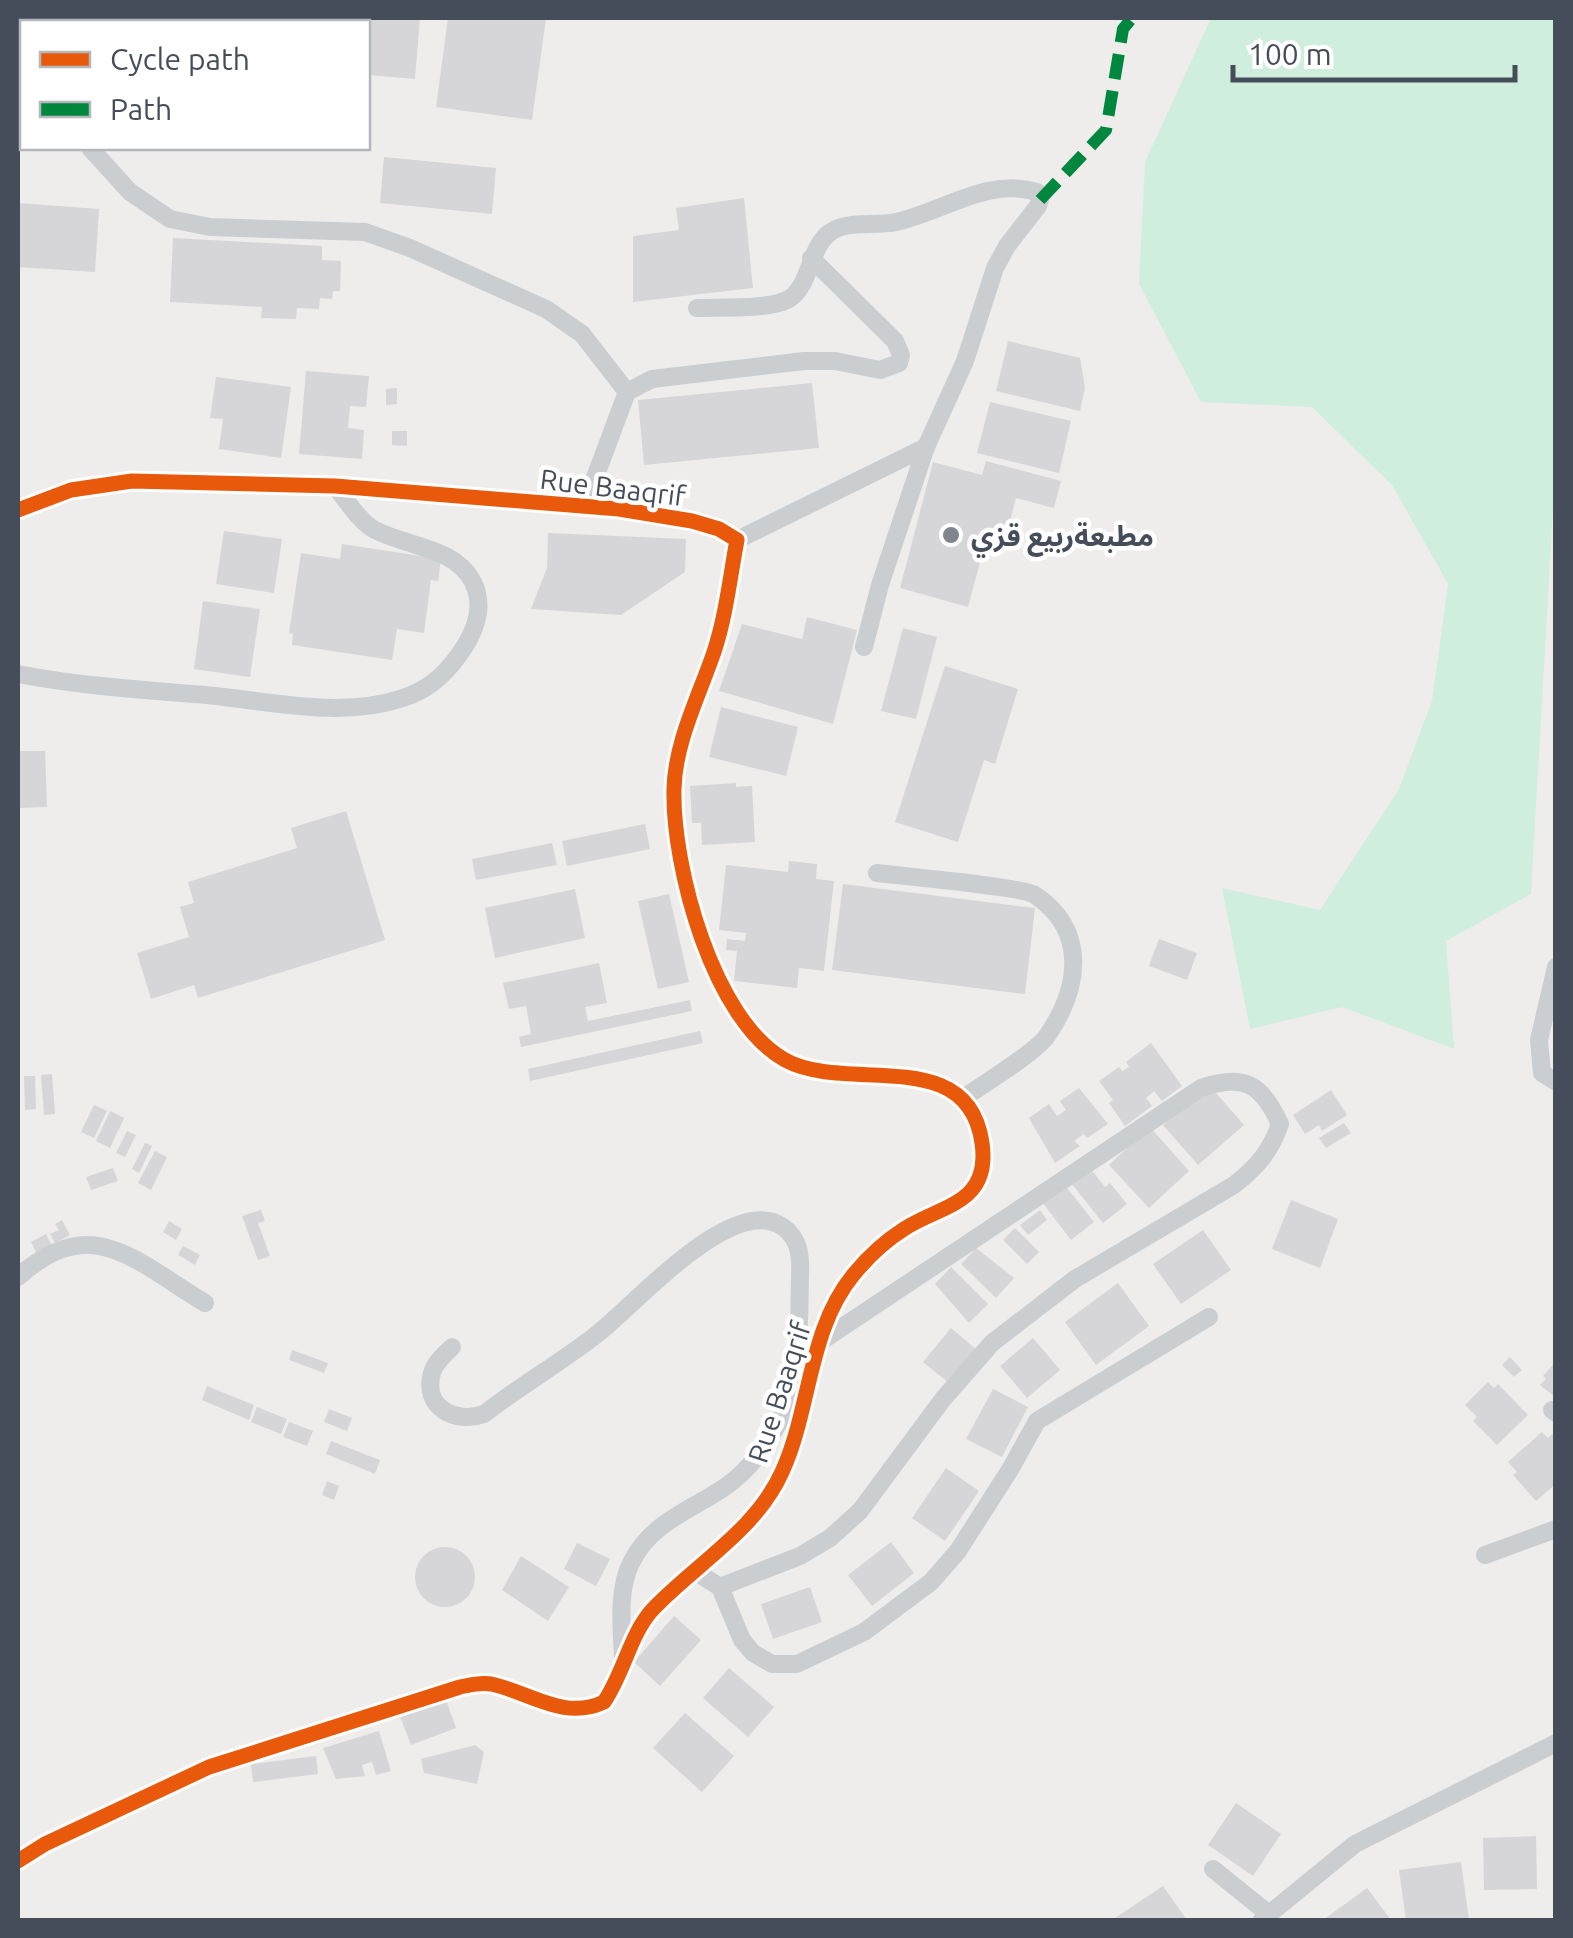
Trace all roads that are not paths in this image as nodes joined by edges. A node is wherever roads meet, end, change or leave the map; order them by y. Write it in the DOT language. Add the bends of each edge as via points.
graph roads {
  1 [pos="92,150"];
  2 [pos="811,258"];
  3 [pos="697,308"];
  4 [pos="627,392"];
  5 [pos="926,447"];
  6 [pos="334,486"];
  7 [pos="584,507"];
  8 [pos="18,510"];
  9 [pos="736,540"];
  10 [pos="864,646"];
  11 [pos="18,674"];
  12 [pos="877,873"];
  13 [pos="1556,968"];
  14 [pos="1556,1082"];
  15 [pos="962,1099"];
  16 [pos="18,1278"];
  17 [pos="205,1303"];
  18 [pos="1209,1317"];
  19 [pos="820,1342"];
  20 [pos="452,1347"];
  21 [pos="1556,1529"];
  22 [pos="1486,1555"];
  23 [pos="696,1572"];
  24 [pos="720,1587"];
  25 [pos="622,1671"];
  26 [pos="1556,1743"];
  27 [pos="18,1861"];
  28 [pos="1213,1869"];
  29 [pos="1266,1918"];
  1 -- 4 [label="street" via="130,192 170,219 365,232 398,242 528,301 582,334"];
  2 -- 3 [label="street" via="791,298"];
  2 -- 4 [label="street" via="895,341 899,363 880,370 819,360 757,366 652,379"];
  2 -- 5 [label="street" via="826,236 843,227 895,222 981,192 1037,192 1038,206 995,268"];
  4 -- 7 [label="street"];
  5 -- 9 [label="street"];
  5 -- 10 [label="street"];
  6 -- 7 [label="street, Rue Baaqrif"];
  6 -- 8 [label="street, Rue Baaqrif" via="132,482 71,490"];
  6 -- 11 [label="street" via="371,529 449,555 472,579 477,625 445,674 420,691 366,706 330,706"];
  7 -- 9 [label="street, Rue Baaqrif" via="692,520"];
  9 -- 15 [label="street" via="716,647 681,743 674,786 681,866 718,975 738,1017 784,1060 834,1074 926,1079"];
  12 -- 15 [label="street" via="1033,892 1066,928 1074,980 1046,1038"];
  13 -- 14 [label="street" via="1538,1050 1542,1073"];
  15 -- 19 [label="street, Rue Baaqrif" via="982,1142 976,1182 966,1199 907,1227 864,1262 834,1305"];
  16 -- 17 [label="street" via="58,1249 94,1243"];
  18 -- 24 [label="street" via="1037,1421 958,1551 931,1582 864,1632 797,1664 772,1664 742,1640"];
  19 -- 23 [label="street, Rue Baaqrif" via="782,1474 767,1499"];
  19 -- 24 [label="street" via="1201,1088 1242,1081 1273,1109 1280,1124 1274,1142 1252,1171 1075,1279 992,1343 860,1511 830,1538"];
  20 -- 25 [label="street" via="438,1360 431,1388 451,1416 473,1418 597,1335 723,1230 764,1220 788,1231 798,1245 795,1356 780,1421 741,1474 676,1514 639,1549 624,1589"];
  21 -- 22 [label="street"];
  23 -- 24 [label="street"];
  23 -- 25 [label="street, Rue Baaqrif" via="645,1619"];
  25 -- 27 [label="street, Rue Baaqrif" via="604,1702 592,1708 560,1707 480,1683 273,1745 209,1768"];
  26 -- 29 [label="street" via="1355,1844"];
  28 -- 29 [label="street"];
}
